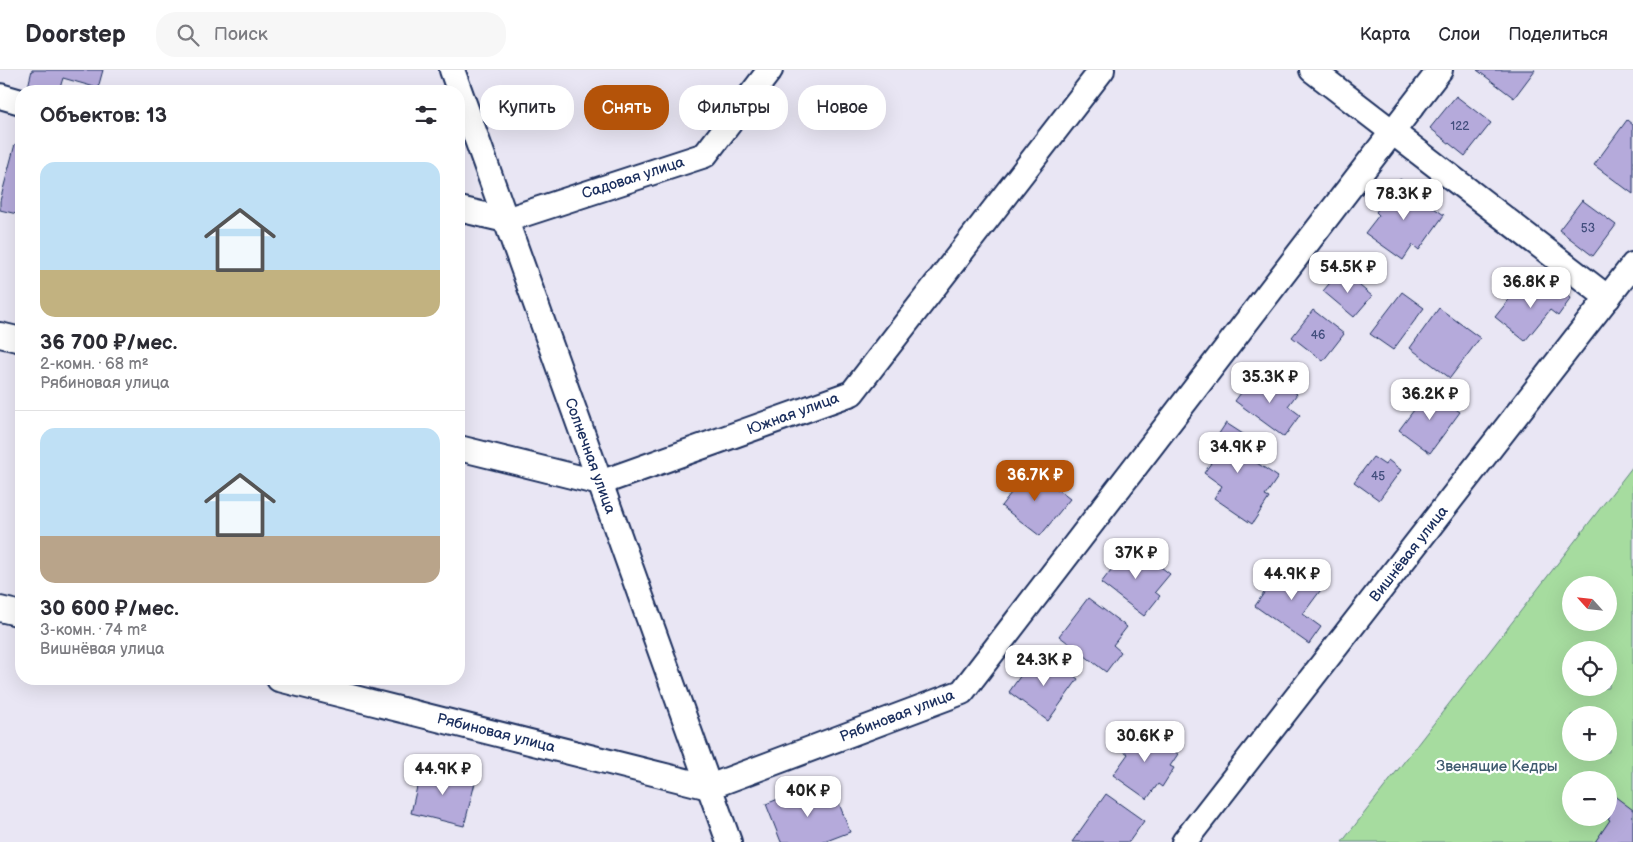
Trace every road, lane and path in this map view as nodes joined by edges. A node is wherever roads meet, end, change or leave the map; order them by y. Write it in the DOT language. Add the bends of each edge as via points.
graph roads {
  1 [pos="452,70"];
  2 [pos="770,70"];
  3 [pos="1102,70"];
  4 [pos="1312,70"];
  5 [pos="1440,70"];
  6 [pos="457,85"];
  7 [pos="0,96"];
  8 [pos="15,100"];
  9 [pos="465,106"];
  10 [pos="1392,132"];
  11 [pos="465,210"];
  12 [pos="506,220"];
  13 [pos="1633,266"];
  14 [pos="1608,298"];
  15 [pos="0,335"];
  16 [pos="15,339"];
  17 [pos="465,449"];
  18 [pos="600,483"];
  19 [pos="0,609"];
  20 [pos="15,613"];
  21 [pos="303,685"];
  22 [pos="709,787"];
  23 [pos="729,842"];
  24 [pos="1184,842"];
  1 -- 6 [label="street, Солнечная улица"];
  2 -- 12 [label="street, Садовая улица" via="705,155"];
  3 -- 18 [label="street, Южная улица" via="852,393"];
  4 -- 10 [label="street"];
  5 -- 10 [label="street, Рябиновая улица"];
  7 -- 8 [label="street"];
  9 -- 12 [label="street, Солнечная улица"];
  10 -- 14 [label="street"];
  10 -- 22 [label="street, Рябиновая улица" via="962,692"];
  11 -- 12 [label="street"];
  12 -- 18 [label="street, Солнечная улица"];
  13 -- 14 [label="street, Вишнёвая улица"];
  14 -- 24 [label="street, Вишнёвая улица"];
  15 -- 16 [label="street"];
  17 -- 18 [label="street"];
  18 -- 22 [label="street, Солнечная улица"];
  19 -- 20 [label="street"];
  21 -- 22 [label="street, Рябиновая улица"];
  22 -- 23 [label="street, Солнечная улица"];
}
